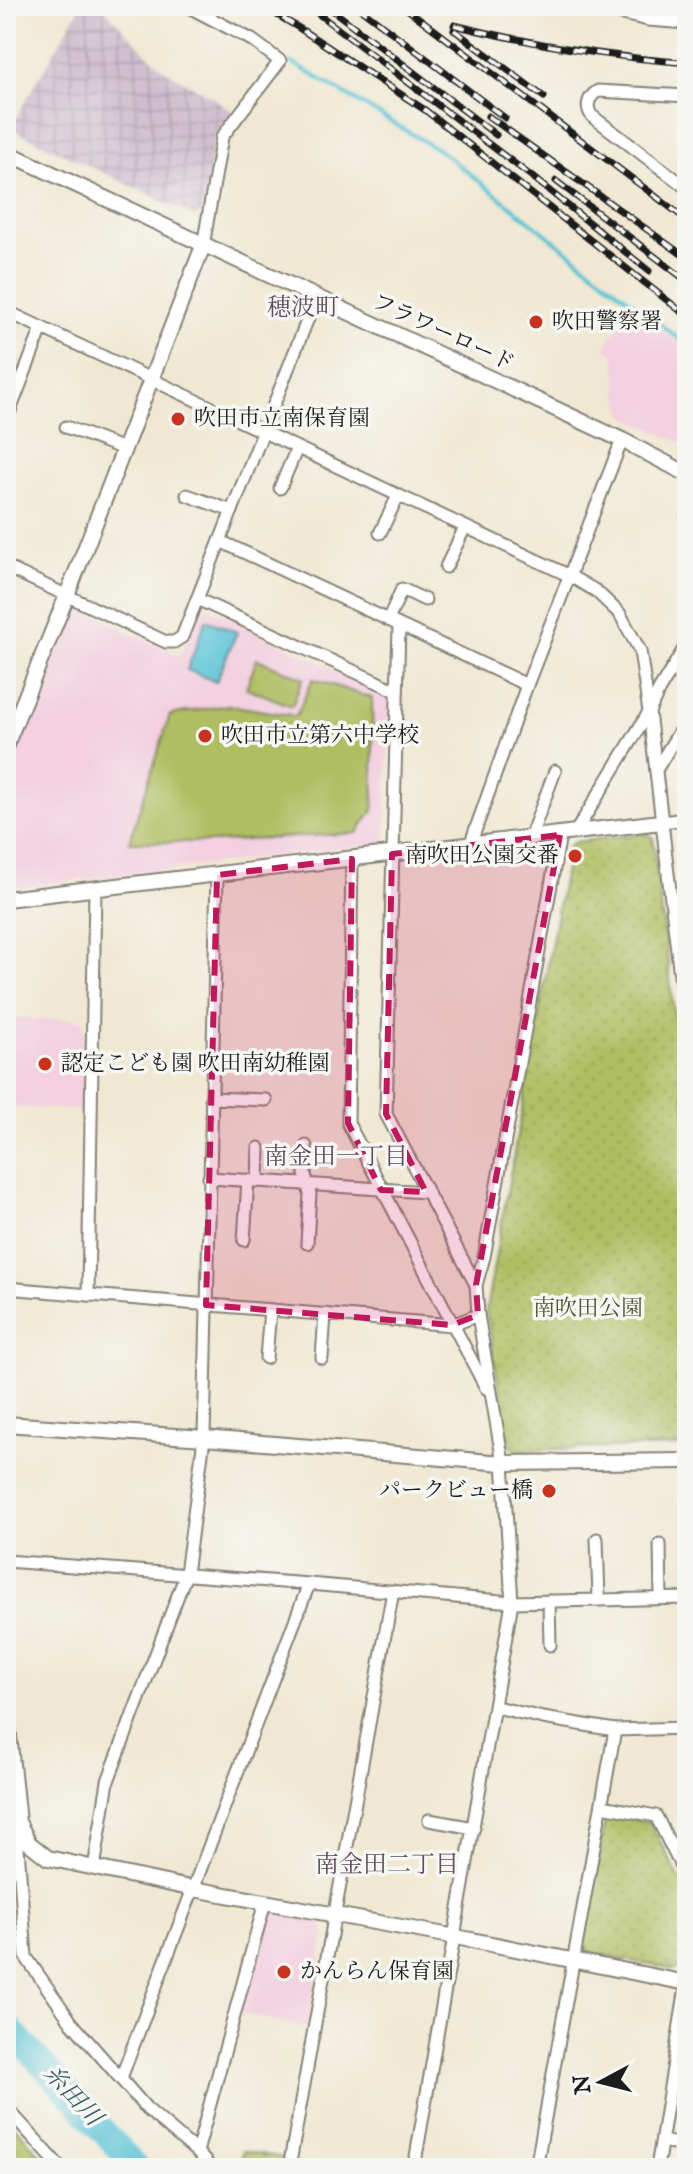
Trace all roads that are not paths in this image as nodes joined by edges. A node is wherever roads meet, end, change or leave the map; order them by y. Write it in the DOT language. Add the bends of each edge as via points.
graph roads {
  1 [pos="187,6"];
  2 [pos="587,6"];
  3 [pos="603,8"];
  4 [pos="687,23"];
  5 [pos="687,96"];
  6 [pos="6,152"];
  7 [pos="687,188"];
  8 [pos="203,246"];
  9 [pos="316,298"];
  10 [pos="6,311"];
  11 [pos="42,328"];
  12 [pos="152,379"];
  13 [pos="6,421"];
  14 [pos="66,427"];
  15 [pos="263,432"];
  16 [pos="622,440"];
  17 [pos="297,448"];
  18 [pos="124,449"];
  19 [pos="687,474"];
  20 [pos="280,488"];
  21 [pos="187,495"];
  22 [pos="398,496"];
  23 [pos="232,511"];
  24 [pos="465,527"];
  25 [pos="380,533"];
  26 [pos="220,541"];
  27 [pos="6,567"];
  28 [pos="446,567"];
  29 [pos="570,576"];
  30 [pos="67,596"];
  31 [pos="197,599"];
  32 [pos="425,600"];
  33 [pos="393,623"];
  34 [pos="687,644"];
  35 [pos="527,685"];
  36 [pos="397,691"];
  37 [pos="649,712"];
  38 [pos="687,719"];
  39 [pos="6,745"];
  40 [pos="555,771"];
  41 [pos="656,771"];
  42 [pos="687,819"];
  43 [pos="661,822"];
  44 [pos="567,834"];
  45 [pos="530,838"];
  46 [pos="470,845"];
  47 [pos="392,854"];
  48 [pos="352,859"];
  49 [pos="217,875"];
  50 [pos="95,889"];
  51 [pos="6,899"];
  52 [pos="687,1035"];
  53 [pos="211,1098"];
  54 [pos="266,1100"];
  55 [pos="306,1146"];
  56 [pos="259,1148"];
  57 [pos="209,1178"];
  58 [pos="253,1181"];
  59 [pos="308,1185"];
  60 [pos="381,1190"];
  61 [pos="426,1192"];
  62 [pos="244,1240"];
  63 [pos="307,1243"];
  64 [pos="476,1285"];
  65 [pos="6,1288"];
  66 [pos="88,1295"];
  67 [pos="206,1305"];
  68 [pos="270,1310"];
  69 [pos="325,1314"];
  70 [pos="478,1315"];
  71 [pos="452,1325"];
  72 [pos="266,1358"];
  73 [pos="322,1358"];
  74 [pos="491,1396"];
  75 [pos="6,1424"];
  76 [pos="204,1438"];
  77 [pos="687,1461"];
  78 [pos="503,1463"];
  79 [pos="597,1539"];
  80 [pos="660,1544"];
  81 [pos="6,1561"];
  82 [pos="186,1574"];
  83 [pos="309,1584"];
  84 [pos="393,1591"];
  85 [pos="661,1598"];
  86 [pos="687,1598"];
  87 [pos="599,1599"];
  88 [pos="549,1601"];
  89 [pos="512,1602"];
  90 [pos="550,1645"];
  91 [pos="6,1706"];
  92 [pos="496,1707"];
  93 [pos="687,1728"];
  94 [pos="615,1730"];
  95 [pos="14,1792"];
  96 [pos="602,1806"];
  97 [pos="429,1820"];
  98 [pos="474,1828"];
  99 [pos="94,1868"];
  100 [pos="687,1878"];
  101 [pos="194,1889"];
  102 [pos="265,1902"];
  103 [pos="335,1916"];
  104 [pos="456,1937"];
  105 [pos="575,1961"];
  106 [pos="687,1983"];
  107 [pos="121,2078"];
  108 [pos="6,2107"];
  109 [pos="662,2141"];
  110 [pos="687,2146"];
  111 [pos="197,2152"];
  112 [pos="61,2168"];
  113 [pos="211,2168"];
  114 [pos="289,2168"];
  115 [pos="414,2168"];
  116 [pos="536,2168"];
  117 [pos="657,2168"];
  1 -- 8 [label="street" via="280,61 222,137"];
  2 -- 3 [label="street"];
  3 -- 4 [label="street"];
  5 -- 7 [label="street" via="598,91 588,104 592,116"];
  6 -- 8 [label="street, フラワーロード"];
  8 -- 9 [label="street, フラワーロード"];
  8 -- 12 [label="street"];
  9 -- 15 [label="street"];
  9 -- 16 [label="street, フラワーロード"];
  10 -- 11 [label="street"];
  11 -- 12 [label="street"];
  11 -- 13 [label="street"];
  12 -- 15 [label="street"];
  12 -- 18 [label="street"];
  14 -- 18 [label="street"];
  15 -- 17 [label="street"];
  15 -- 23 [label="street"];
  16 -- 19 [label="street, フラワーロード"];
  16 -- 29 [label="street"];
  17 -- 20 [label="street"];
  17 -- 22 [label="street"];
  18 -- 30 [label="street"];
  21 -- 23 [label="street"];
  22 -- 24 [label="street"];
  22 -- 25 [label="street"];
  23 -- 26 [label="street"];
  24 -- 28 [label="street"];
  24 -- 29 [label="street"];
  26 -- 31 [label="street"];
  26 -- 33 [label="street"];
  27 -- 30 [label="street"];
  29 -- 35 [label="street"];
  29 -- 37 [label="street" via="620,614 640,651"];
  30 -- 31 [label="street" via="166,642 182,637"];
  30 -- 39 [label="street"];
  31 -- 36 [label="street"];
  32 -- 33 [label="street" via="402,589"];
  33 -- 35 [label="street"];
  33 -- 36 [label="street"];
  34 -- 37 [label="street"];
  35 -- 46 [label="street"];
  36 -- 47 [label="street"];
  37 -- 41 [label="street"];
  37 -- 44 [label="street"];
  38 -- 41 [label="street"];
  40 -- 45 [label="street"];
  41 -- 43 [label="street"];
  42 -- 43 [label="street"];
  43 -- 44 [label="street"];
  43 -- 52 [label="street"];
  44 -- 45 [label="street"];
  44 -- 64 [label="street"];
  45 -- 46 [label="street"];
  46 -- 47 [label="street"];
  47 -- 48 [label="street"];
  47 -- 61 [label="street" via="386,1114"];
  48 -- 49 [label="street"];
  48 -- 60 [label="street" via="348,1123"];
  49 -- 50 [label="street"];
  49 -- 53 [label="street"];
  50 -- 51 [label="street"];
  50 -- 66 [label="street"];
  53 -- 54 [label="street"];
  53 -- 57 [label="street"];
  55 -- 59 [label="street"];
  56 -- 58 [label="street"];
  57 -- 58 [label="street"];
  57 -- 67 [label="street"];
  58 -- 59 [label="street"];
  58 -- 62 [label="street"];
  59 -- 60 [label="street"];
  59 -- 63 [label="street"];
  60 -- 61 [label="street"];
  60 -- 71 [label="street"];
  61 -- 64 [label="street"];
  64 -- 70 [label="street"];
  65 -- 66 [label="street"];
  66 -- 67 [label="street"];
  67 -- 68 [label="street"];
  67 -- 76 [label="street"];
  68 -- 69 [label="street"];
  68 -- 72 [label="street"];
  69 -- 71 [label="street"];
  69 -- 73 [label="street"];
  70 -- 71 [label="street"];
  70 -- 74 [label="street"];
  71 -- 74 [label="street"];
  74 -- 78 [label="street"];
  75 -- 76 [label="street"];
  76 -- 78 [label="street"];
  76 -- 82 [label="street"];
  77 -- 78 [label="street"];
  78 -- 89 [label="street"];
  79 -- 87 [label="street"];
  80 -- 85 [label="street"];
  81 -- 82 [label="street"];
  82 -- 83 [label="street"];
  82 -- 99 [label="street" via="108,1781"];
  83 -- 84 [label="street"];
  83 -- 101 [label="street"];
  84 -- 89 [label="street"];
  84 -- 103 [label="street"];
  85 -- 86 [label="street"];
  85 -- 87 [label="street"];
  87 -- 88 [label="street"];
  88 -- 89 [label="street"];
  88 -- 90 [label="street"];
  89 -- 92 [label="street"];
  91 -- 95 [label="street"];
  92 -- 94 [label="street"];
  92 -- 98 [label="street"];
  93 -- 94 [label="street"];
  94 -- 96 [label="street"];
  95 -- 99 [label="street" via="21,1829 35,1849 56,1860"];
  95 -- 107 [label="street" via="26,1957 72,2023"];
  96 -- 100 [label="street" via="656,1816"];
  96 -- 105 [label="street"];
  97 -- 98 [label="street"];
  98 -- 104 [label="street"];
  99 -- 101 [label="street"];
  101 -- 102 [label="street"];
  101 -- 107 [label="street"];
  102 -- 103 [label="street"];
  102 -- 111 [label="street"];
  103 -- 104 [label="street"];
  103 -- 114 [label="street"];
  104 -- 105 [label="street"];
  104 -- 115 [label="street"];
  105 -- 106 [label="street"];
  105 -- 116 [label="street"];
  106 -- 109 [label="street"];
  107 -- 111 [label="street" via="147,2109"];
  108 -- 112 [label="street"];
  109 -- 110 [label="street"];
  109 -- 117 [label="street"];
  111 -- 113 [label="street"];
}
